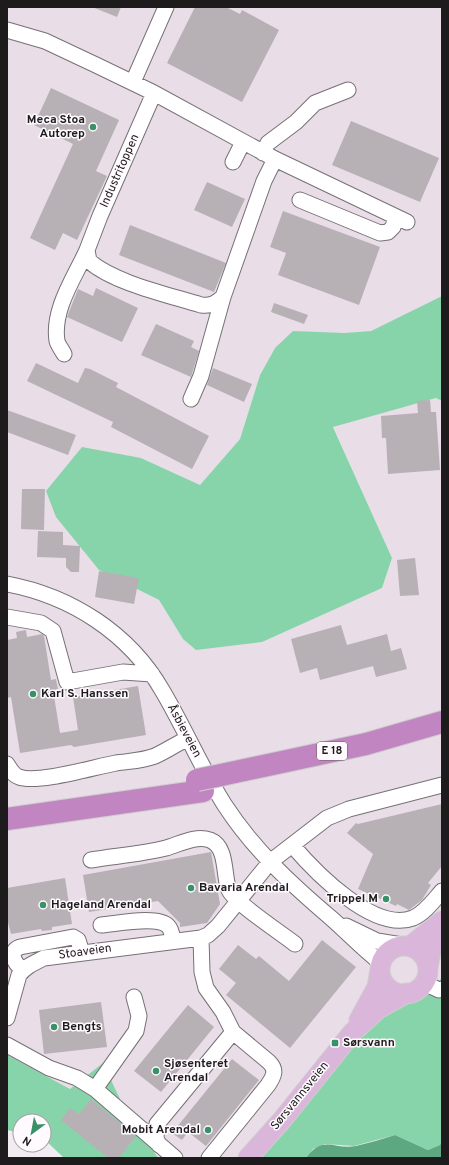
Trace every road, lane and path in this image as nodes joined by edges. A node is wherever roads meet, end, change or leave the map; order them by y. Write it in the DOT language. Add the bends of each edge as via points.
graph roads {
  1 [pos="166,7"];
  2 [pos="7,30"];
  3 [pos="133,82"];
  4 [pos="348,90"];
  5 [pos="154,93"];
  6 [pos="243,142"];
  7 [pos="269,156"];
  8 [pos="233,162"];
  9 [pos="300,200"];
  10 [pos="87,250"];
  11 [pos="222,297"];
  12 [pos="64,354"];
  13 [pos="190,399"];
  14 [pos="7,584"];
  15 [pos="7,617"];
  16 [pos="152,674"];
  17 [pos="442,722"];
  18 [pos="442,734"];
  19 [pos="188,739"];
  20 [pos="7,764"];
  21 [pos="224,780"];
  22 [pos="200,785"];
  23 [pos="442,785"];
  24 [pos="7,807"];
  25 [pos="7,819"];
  26 [pos="292,845"];
  27 [pos="91,860"];
  28 [pos="270,862"];
  29 [pos="442,891"];
  30 [pos="238,900"];
  31 [pos="331,918"];
  32 [pos="442,921"];
  33 [pos="101,925"];
  34 [pos="442,934"];
  35 [pos="201,938"];
  36 [pos="173,940"];
  37 [pos="295,944"];
  38 [pos="406,946"];
  39 [pos="82,953"];
  40 [pos="380,967"];
  41 [pos="23,970"];
  42 [pos="426,975"];
  43 [pos="442,989"];
  44 [pos="407,994"];
  45 [pos="134,997"];
  46 [pos="7,1018"];
  47 [pos="233,1032"];
  48 [pos="352,1033"];
  49 [pos="7,1045"];
  50 [pos="95,1089"];
  51 [pos="159,1145"];
  52 [pos="175,1158"];
  53 [pos="209,1158"];
  54 [pos="248,1158"];
  1 -- 3 [label="street"];
  2 -- 3 [label="street" via="45,41"];
  3 -- 5 [label="street"];
  4 -- 7 [label="street" via="315,103 296,122 268,143"];
  5 -- 6 [label="street"];
  5 -- 10 [label="street, Industritoppen"];
  6 -- 7 [label="street"];
  6 -- 8 [label="street"];
  7 -- 9 [label="street" via="401,219 388,232 380,233"];
  7 -- 11 [label="street" via="264,181"];
  10 -- 11 [label="street" via="90,261 96,267 138,285 201,305 209,306"];
  10 -- 12 [label="street, Industritoppen" via="60,310 56,325 58,342"];
  11 -- 13 [label="street" via="201,376"];
  14 -- 16 [label="street, Åsbieveien" via="51,597 94,618 130,646"];
  15 -- 16 [label="street" via="41,622 53,631 67,682 123,672"];
  16 -- 19 [label="street, Åsbieveien"];
  17 -- 21 [label="highway, E 18"];
  18 -- 21 [label="highway, E 18" via="362,757"];
  19 -- 20 [label="street" via="155,756 47,777 18,777"];
  19 -- 28 [label="street, Åsbieveien" via="224,804"];
  21 -- 22 [label="highway, E 18, bridge"];
  22 -- 24 [label="highway, E 18"];
  22 -- 25 [label="highway, E 18"];
  23 -- 26 [label="street" via="349,808 327,818"];
  26 -- 28 [label="street"];
  26 -- 29 [label="street" via="307,862 349,899 372,914 400,920 413,918"];
  27 -- 30 [label="street" via="166,848 183,841 211,840 219,848 230,891"];
  28 -- 30 [label="street"];
  28 -- 31 [label="street, Åsbieveien"];
  30 -- 35 [label="street" via="218,926"];
  30 -- 37 [label="street"];
  31 -- 38 [label="street, Åsbieveien" via="377,941"];
  31 -- 40 [label="street, Åsbieveien"];
  32 -- 38 [label="main road"];
  33 -- 36 [label="street" via="146,920 163,922 171,930"];
  34 -- 42 [label="main road" via="431,952"];
  35 -- 36 [label="street, Stoaveien"];
  35 -- 47 [label="street" via="202,972 206,988 224,1012"];
  36 -- 39 [label="street, Stoaveien"];
  38 -- 40 [label="main road" via="389,951"];
  38 -- 42 [label="main road" via="422,954"];
  39 -- 41 [label="street, Stoaveien" via="44,958"];
  39 -- 41 [label="street" via="78,940 73,937 20,947 13,953 13,959"];
  40 -- 44 [label="main road" via="386,985 396,992"];
  40 -- 48 [label="main road, Sørsvannsveien" via="377,987"];
  41 -- 46 [label="street" via="16,983"];
  42 -- 43 [label="street" via="432,988"];
  42 -- 44 [label="main road" via="419,988"];
  44 -- 48 [label="main road, Sørsvannsveien" via="378,1009"];
  45 -- 50 [label="street" via="139,1016 136,1031"];
  47 -- 51 [label="street" via="157,1124 156,1138"];
  47 -- 53 [label="street" via="269,1062 275,1073"];
  48 -- 54 [label="main road, Sørsvannsveien"];
  49 -- 50 [label="street"];
  50 -- 51 [label="street"];
  51 -- 52 [label="street"];
}
